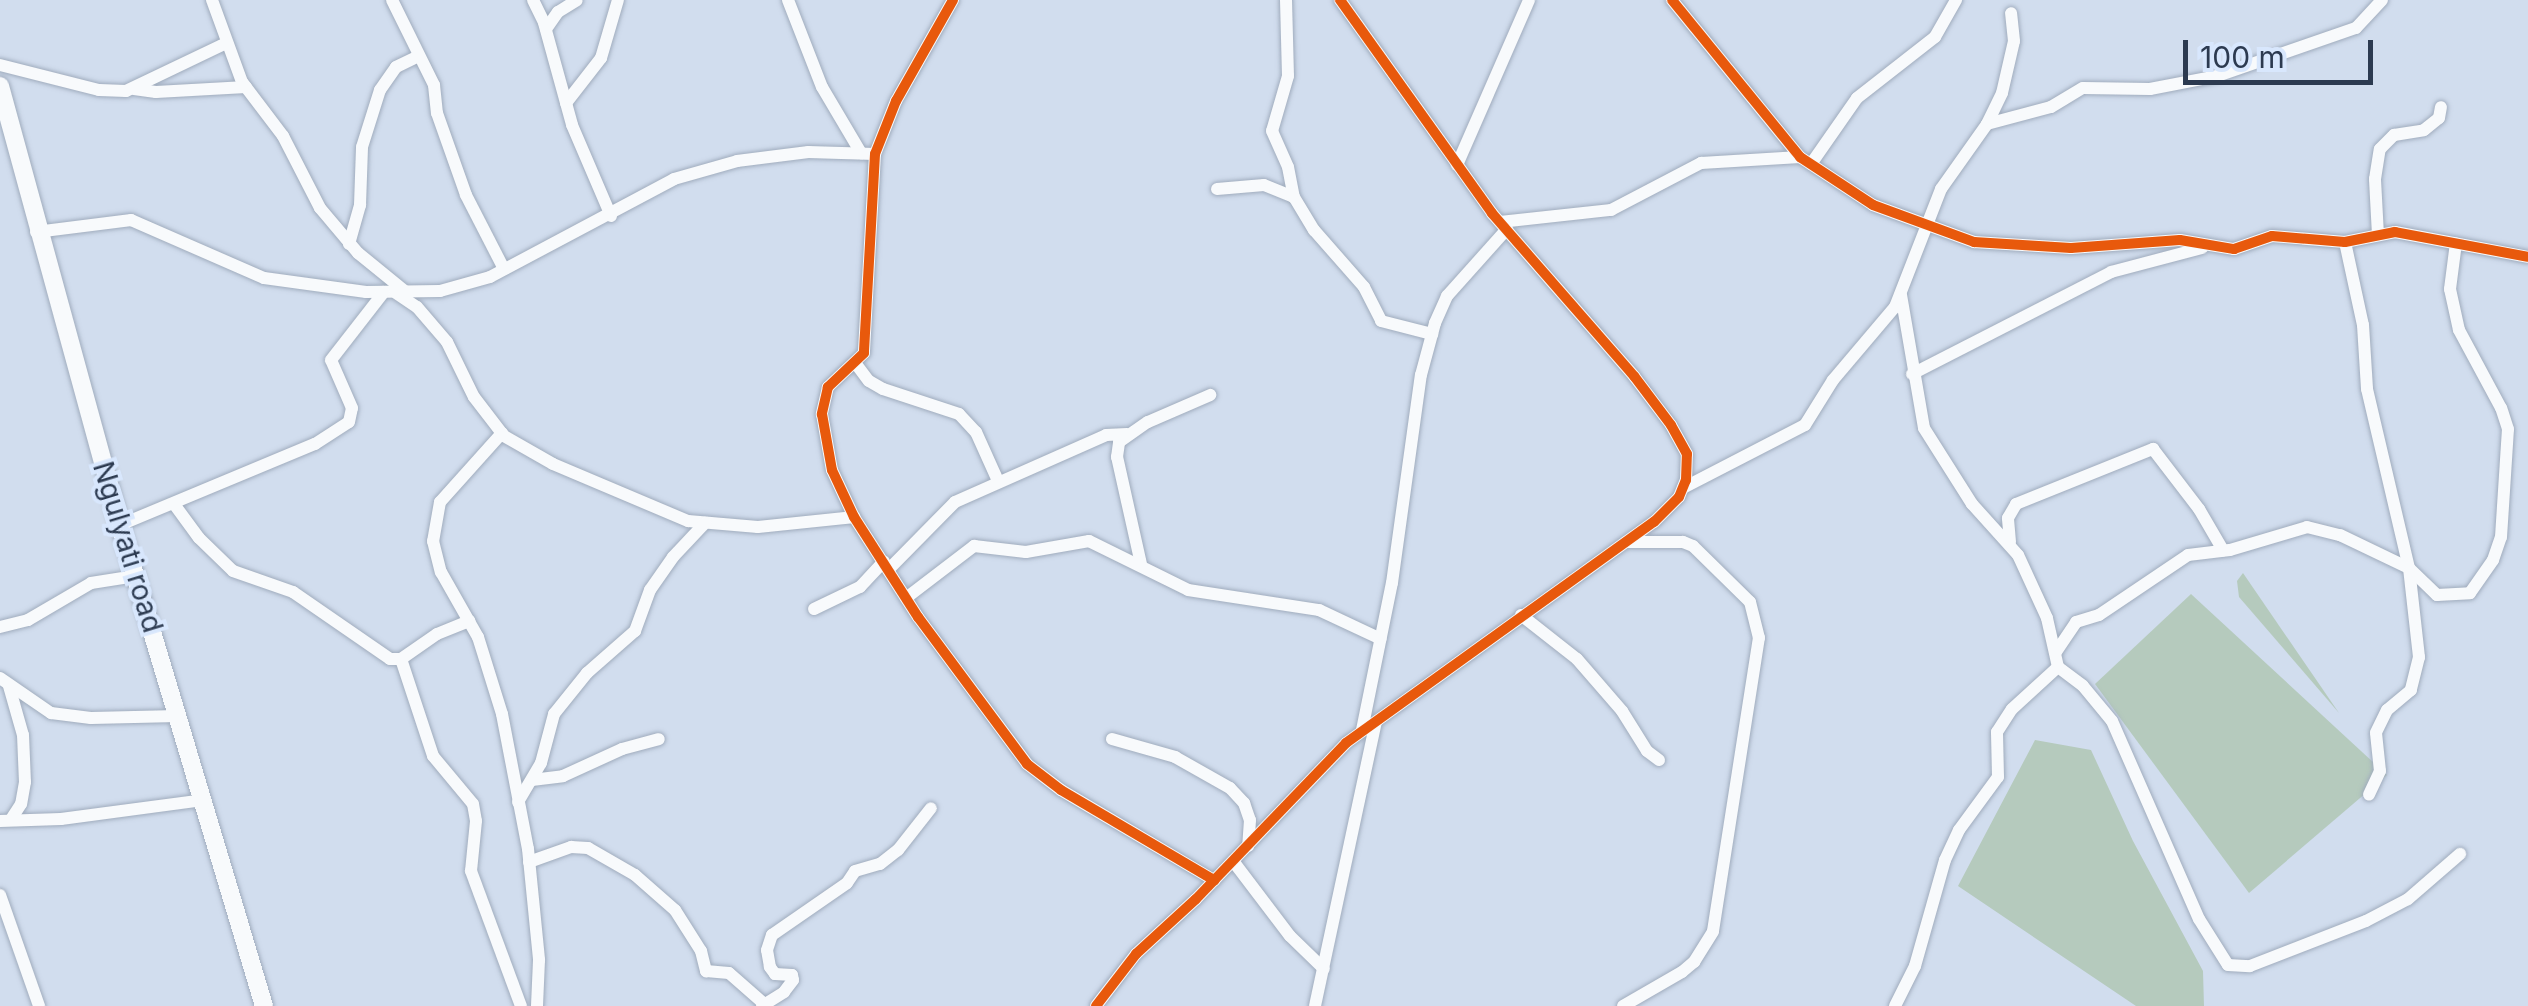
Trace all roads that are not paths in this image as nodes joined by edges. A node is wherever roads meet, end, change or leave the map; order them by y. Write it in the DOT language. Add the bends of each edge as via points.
graph roads {
  1 [pos="212,0"];
  2 [pos="392,0"];
  3 [pos="532,0"];
  4 [pos="577,0"];
  5 [pos="618,0"];
  6 [pos="788,0"];
  7 [pos="952,0"];
  8 [pos="1286,0"];
  9 [pos="1340,0"];
  10 [pos="1529,0"];
  11 [pos="1672,0"];
  12 [pos="1956,0"];
  13 [pos="2382,0"];
  14 [pos="2011,13"];
  15 [pos="546,28"];
  16 [pos="226,43"];
  17 [pos="418,56"];
  18 [pos="0,65"];
  19 [pos="0,86"];
  20 [pos="246,86"];
  21 [pos="134,89"];
  22 [pos="566,103"];
  23 [pos="2442,107"];
  24 [pos="1987,124"];
  25 [pos="868,154"];
  26 [pos="1805,160"];
  27 [pos="1457,165"];
  28 [pos="1216,189"];
  29 [pos="1294,198"];
  30 [pos="611,216"];
  31 [pos="1504,226"];
  32 [pos="1926,226"];
  33 [pos="36,232"];
  34 [pos="2378,235"];
  35 [pos="2345,242"];
  36 [pos="2456,243"];
  37 [pos="349,244"];
  38 [pos="2204,247"];
  39 [pos="2528,257"];
  40 [pos="504,269"];
  41 [pos="395,292"];
  42 [pos="1901,294"];
  43 [pos="1432,334"];
  44 [pos="856,364"];
  45 [pos="1912,374"];
  46 [pos="1210,395"];
  47 [pos="502,433"];
  48 [pos="1127,434"];
  49 [pos="998,481"];
  50 [pos="1683,488"];
  51 [pos="174,504"];
  52 [pos="854,517"];
  53 [pos="706,524"];
  54 [pos="120,525"];
  55 [pos="1626,542"];
  56 [pos="2010,542"];
  57 [pos="2223,550"];
  58 [pos="1141,564"];
  59 [pos="886,565"];
  60 [pos="2409,568"];
  61 [pos="135,576"];
  62 [pos="906,598"];
  63 [pos="814,610"];
  64 [pos="1521,615"];
  65 [pos="469,621"];
  66 [pos="0,627"];
  67 [pos="1380,639"];
  68 [pos="2056,652"];
  69 [pos="401,659"];
  70 [pos="2058,667"];
  71 [pos="5,682"];
  72 [pos="178,716"];
  73 [pos="1376,722"];
  74 [pos="1362,730"];
  75 [pos="1112,738"];
  76 [pos="658,739"];
  77 [pos="1659,760"];
  78 [pos="532,780"];
  79 [pos="2369,795"];
  80 [pos="203,800"];
  81 [pos="518,802"];
  82 [pos="931,808"];
  83 [pos="3,820"];
  84 [pos="1248,846"];
  85 [pos="2460,854"];
  86 [pos="529,862"];
  87 [pos="1233,862"];
  88 [pos="1214,880"];
  89 [pos="0,895"];
  90 [pos="1324,968"];
  91 [pos="1900,1003"];
  92 [pos="762,1004"];
  93 [pos="38,1006"];
  94 [pos="264,1006"];
  95 [pos="521,1006"];
  96 [pos="537,1006"];
  97 [pos="1096,1006"];
  98 [pos="1315,1006"];
  99 [pos="1623,1006"];
  1 -- 16 [label="street"];
  2 -- 17 [label="street"];
  3 -- 15 [label="street"];
  4 -- 15 [label="street"];
  5 -- 22 [label="street" via="601,58"];
  6 -- 25 [label="street" via="822,87"];
  7 -- 25 [label="street"];
  8 -- 29 [label="street" via="1288,76 1272,131"];
  9 -- 27 [label="street"];
  10 -- 27 [label="street"];
  11 -- 26 [label="street"];
  12 -- 26 [label="street" via="1934,37 1857,98"];
  13 -- 24 [label="street" via="2356,28 2217,76 2150,89 2082,88 2051,107"];
  14 -- 24 [label="street" via="2010,61"];
  15 -- 22 [label="street"];
  16 -- 20 [label="street"];
  16 -- 21 [label="street"];
  17 -- 37 [label="street" via="396,67 380,90 362,147 360,206"];
  17 -- 40 [label="street" via="434,85 466,195"];
  18 -- 21 [label="street" via="99,90"];
  19 -- 33 [label="main road, Ngulyati road"];
  20 -- 21 [label="street"];
  20 -- 37 [label="street"];
  22 -- 30 [label="street"];
  23 -- 34 [label="street" via="2424,130 2394,135 2380,148"];
  24 -- 32 [label="street" via="1941,188"];
  25 -- 30 [label="street" via="808,152 737,161 674,179"];
  25 -- 44 [label="street" via="864,352"];
  26 -- 31 [label="street" via="1701,163 1611,210"];
  26 -- 32 [label="street" via="1873,205"];
  27 -- 31 [label="street"];
  28 -- 29 [label="street" via="1264,186"];
  29 -- 43 [label="street" via="1364,287 1381,322"];
  30 -- 40 [label="street"];
  31 -- 43 [label="street" via="1447,296"];
  31 -- 50 [label="street" via="1671,425 1687,454"];
  32 -- 38 [label="street" via="1974,242 2027,248 2180,240"];
  32 -- 42 [label="street"];
  33 -- 41 [label="street" via="130,220 264,278"];
  33 -- 54 [label="main road, Ngulyati road"];
  34 -- 35 [label="street"];
  34 -- 36 [label="street" via="2406,232"];
  35 -- 38 [label="street" via="2282,236 2234,249"];
  35 -- 60 [label="street" via="2363,325 2367,390"];
  36 -- 39 [label="street"];
  36 -- 60 [label="street" via="2450,288 2458,330 2507,420 2501,537 2493,560 2463,596 2438,595"];
  37 -- 41 [label="street"];
  38 -- 45 [label="street" via="2110,272"];
  40 -- 41 [label="street" via="440,291"];
  41 -- 47 [label="street" via="448,342 474,396"];
  41 -- 51 [label="street" via="331,360 352,408 349,422 315,444"];
  42 -- 45 [label="street"];
  42 -- 50 [label="street" via="1805,425"];
  43 -- 67 [label="street"];
  44 -- 49 [label="street" via="883,389 959,414 976,432"];
  44 -- 52 [label="street" via="828,388 822,414 832,470"];
  45 -- 56 [label="street" via="1934,448 1972,504"];
  46 -- 48 [label="street"];
  47 -- 53 [label="street" via="600,486"];
  47 -- 65 [label="street" via="440,502 434,526 440,572"];
  48 -- 49 [label="street" via="1106,435"];
  48 -- 58 [label="street" via="1117,456"];
  49 -- 59 [label="street" via="955,502"];
  50 -- 55 [label="street"];
  51 -- 54 [label="street"];
  51 -- 69 [label="street" via="233,571 292,592 352,636"];
  52 -- 53 [label="street" via="758,527"];
  52 -- 59 [label="street"];
  53 -- 78 [label="street" via="650,590 634,631 554,714"];
  54 -- 61 [label="main road, Ngulyati road"];
  55 -- 64 [label="street"];
  55 -- 99 [label="street" via="1693,546 1750,602 1759,638 1713,931 1682,972"];
  56 -- 57 [label="street" via="2008,518 2016,504 2152,449"];
  56 -- 68 [label="street"];
  57 -- 60 [label="street" via="2314,527"];
  57 -- 68 [label="street" via="2188,555 2100,615 2076,622"];
  58 -- 62 [label="street" via="1089,541 1026,552 974,546"];
  58 -- 67 [label="street" via="1188,590 1319,610"];
  59 -- 62 [label="street"];
  59 -- 63 [label="street"];
  60 -- 79 [label="street" via="2416,681 2382,718 2376,733 2380,771"];
  61 -- 66 [label="street" via="91,583 28,620"];
  61 -- 72 [label="main road, Ngulyati road"];
  62 -- 88 [label="street" via="1027,764"];
  64 -- 73 [label="street"];
  64 -- 77 [label="street" via="1577,659"];
  65 -- 69 [label="street"];
  65 -- 81 [label="street" via="500,704"];
  67 -- 74 [label="street"];
  68 -- 70 [label="street"];
  69 -- 95 [label="street" via="433,756 473,804 471,872"];
  70 -- 85 [label="street" via="2112,721 2198,919 2228,966 2250,966 2366,921 2408,899"];
  70 -- 91 [label="street" via="2012,708 1997,732 1998,777 1967,815 1946,860"];
  71 -- 72 [label="street" via="51,713"];
  71 -- 83 [label="street" via="22,735 25,782 21,804"];
  72 -- 80 [label="main road, Ngulyati road"];
  73 -- 74 [label="street"];
  73 -- 90 [label="street"];
  74 -- 84 [label="street"];
  75 -- 84 [label="street" via="1175,757 1230,788 1250,820"];
  76 -- 78 [label="street" via="563,776"];
  78 -- 81 [label="street"];
  80 -- 83 [label="street"];
  80 -- 94 [label="main road, Ngulyati road"];
  81 -- 86 [label="street"];
  82 -- 92 [label="street" via="898,850 855,872 772,935 766,950 770,967 794,980"];
  84 -- 87 [label="street"];
  86 -- 92 [label="street" via="588,848 635,875 675,910 702,951 706,970 728,974"];
  86 -- 96 [label="street"];
  87 -- 88 [label="street"];
  87 -- 90 [label="street"];
  88 -- 97 [label="street" via="1136,954"];
  89 -- 93 [label="street"];
  90 -- 98 [label="street"];
}
